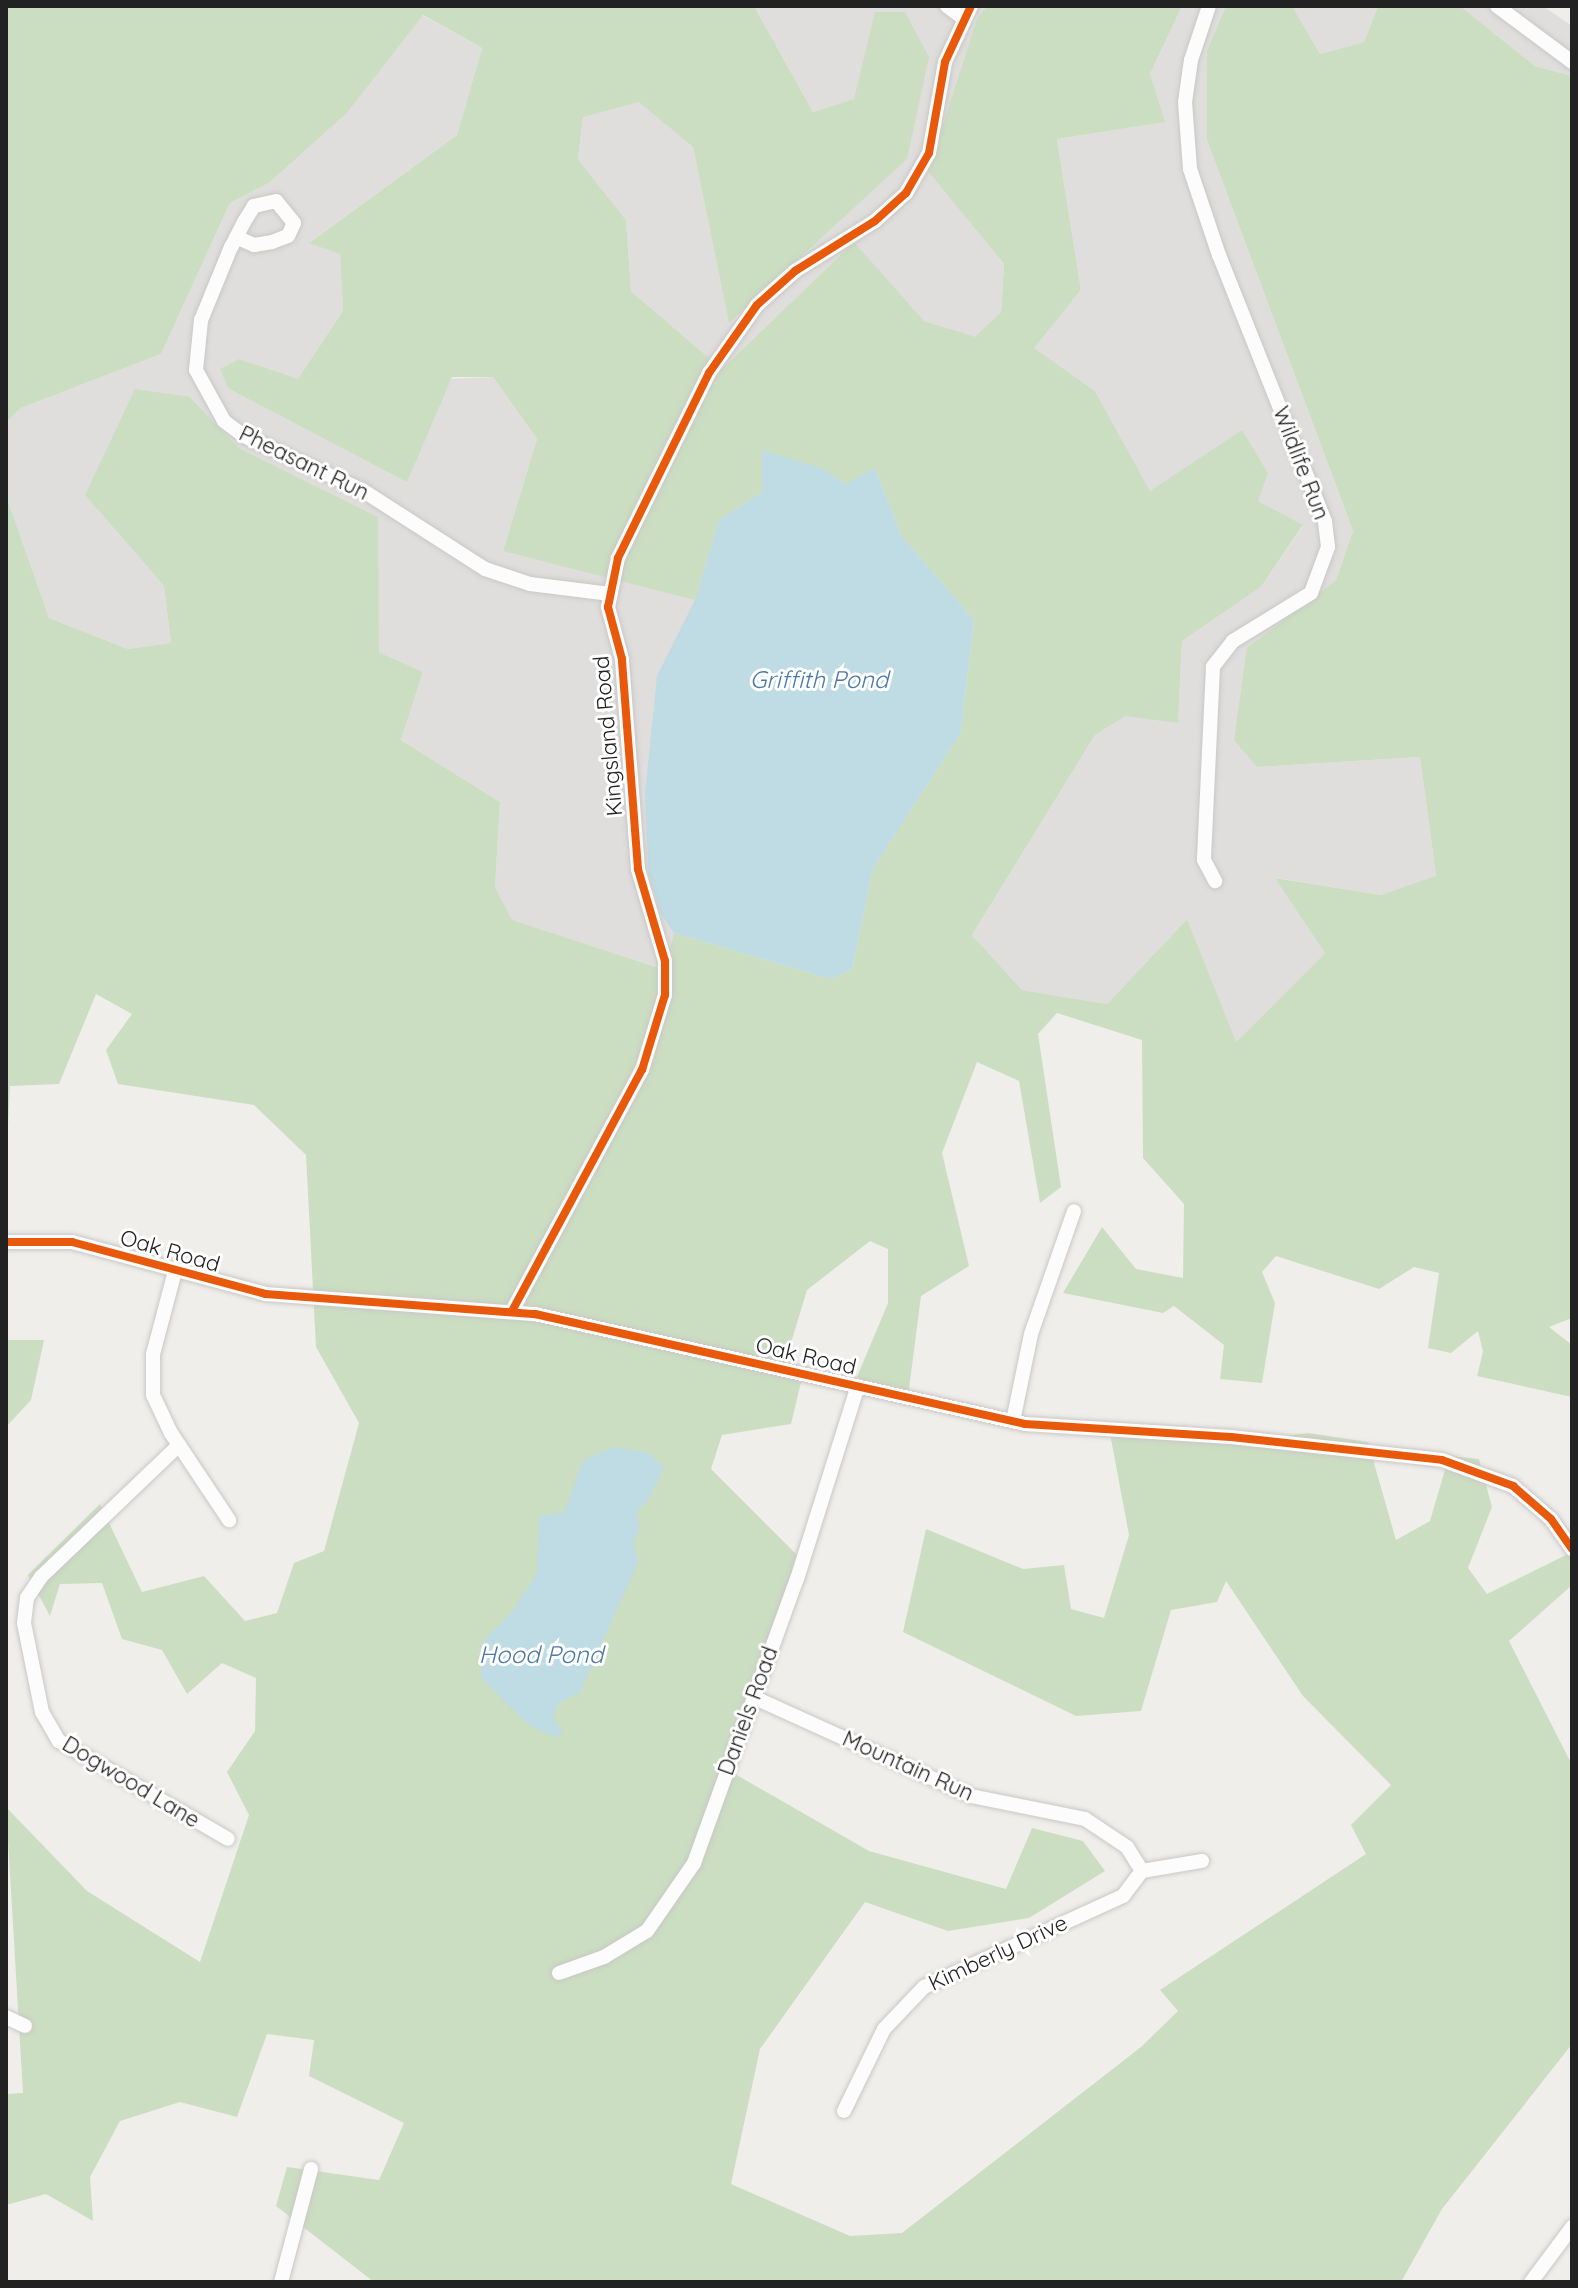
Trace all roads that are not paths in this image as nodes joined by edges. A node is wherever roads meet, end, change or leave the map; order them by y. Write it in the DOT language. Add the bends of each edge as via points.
graph roads {
  1 [pos="947,6"];
  2 [pos="1209,6"];
  3 [pos="1497,6"];
  4 [pos="967,12"];
  5 [pos="1572,62"];
  6 [pos="236,237"];
  7 [pos="610,594"];
  8 [pos="1215,881"];
  9 [pos="1074,1211"];
  10 [pos="6,1242"];
  11 [pos="175,1271"];
  12 [pos="512,1311"];
  13 [pos="858,1386"];
  14 [pos="1013,1421"];
  15 [pos="179,1445"];
  16 [pos="229,1520"];
  17 [pos="1572,1549"];
  18 [pos="753,1697"];
  19 [pos="228,1839"];
  20 [pos="1202,1861"];
  21 [pos="1142,1871"];
  22 [pos="559,1973"];
  23 [pos="6,2017"];
  24 [pos="25,2026"];
  25 [pos="844,2111"];
  26 [pos="311,2169"];
  27 [pos="1572,2227"];
  28 [pos="281,2282"];
  29 [pos="1531,2282"];
  1 -- 4 [label="street"];
  2 -- 8 [label="street, Wildlife Run" via="1191,60 1185,102 1190,169 1325,522 1328,547 1311,593 1233,641 1213,667 1204,860"];
  3 -- 5 [label="street"];
  4 -- 7 [label="street, Kingsland Road" via="945,62 929,153 906,193 875,221 829,246 775,287 732,338 688,413 618,558"];
  6 -- 7 [label="street, Pheasant Run" via="201,320 195,353 199,378 230,427 362,490 485,569 530,584"];
  7 -- 12 [label="street, Kingsland Road" via="608,607 622,659 634,844 665,961 665,995 642,1070"];
  9 -- 14 [label="street" via="1034,1320"];
  10 -- 11 [label="street, Oak Road" via="72,1242"];
  11 -- 12 [label="street, Oak Road" via="299,1299"];
  11 -- 15 [label="street" via="151,1379 156,1403"];
  12 -- 13 [label="street, Oak Road"];
  13 -- 14 [label="street, Oak Road"];
  13 -- 18 [label="street, Daniels Road" via="798,1577"];
  14 -- 17 [label="street, Oak Road" via="1442,1460 1513,1486 1551,1519"];
  15 -- 16 [label="street"];
  15 -- 19 [label="street, Dogwood Lane" via="51,1566 31,1591 24,1623 42,1712 59,1741"];
  18 -- 21 [label="street, Mountain Run" via="971,1796 1085,1819 1127,1847"];
  18 -- 22 [label="street, Daniels Road" via="694,1863 659,1920 604,1957"];
  20 -- 21 [label="street"];
  21 -- 25 [label="street, Kimberly Drive" via="1123,1896 924,1987 884,2029"];
  23 -- 24 [label="street"];
  26 -- 28 [label="street"];
  27 -- 29 [label="street"];
}
